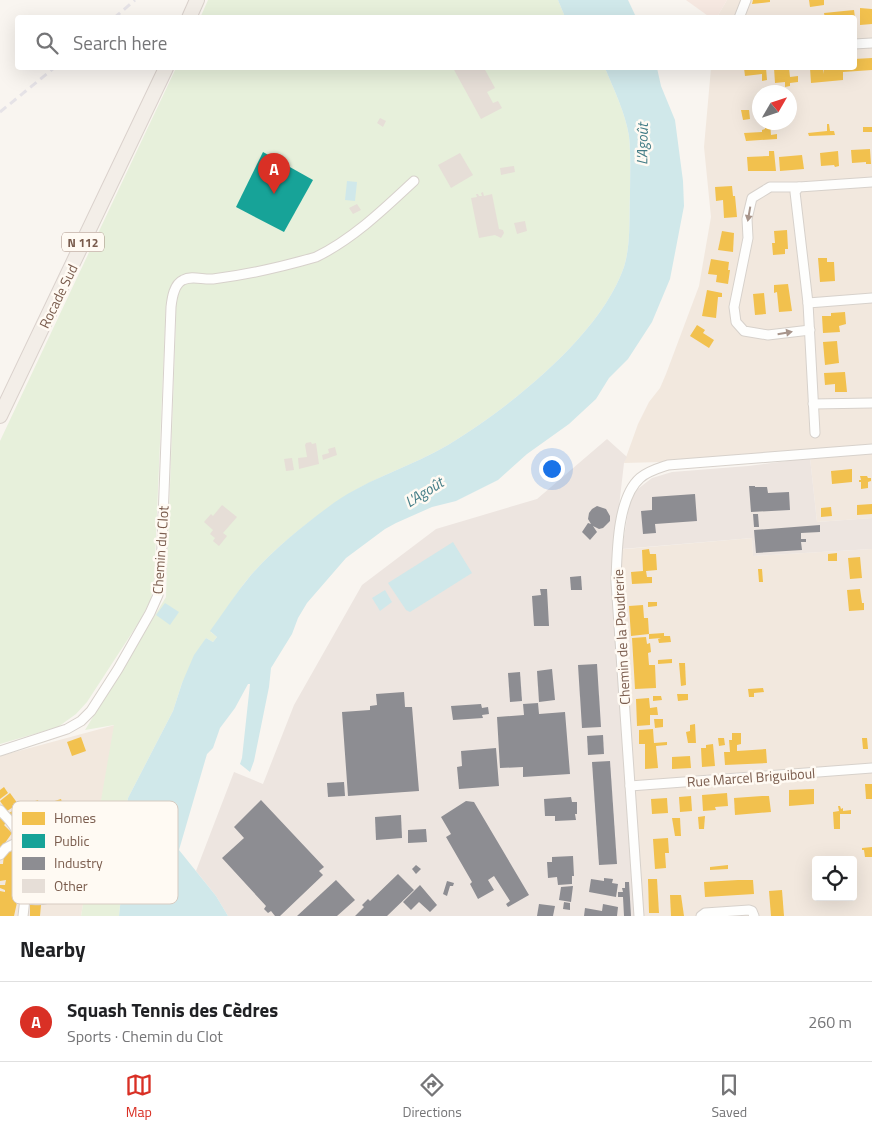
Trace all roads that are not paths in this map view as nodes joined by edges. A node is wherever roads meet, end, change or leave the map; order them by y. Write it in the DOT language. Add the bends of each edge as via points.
graph roads {
  1 [pos="197,0"];
  2 [pos="746,0"];
  3 [pos="190,15"];
  4 [pos="740,15"];
  5 [pos="872,43"];
  6 [pos="857,44"];
  7 [pos="165,70"];
  8 [pos="414,181"];
  9 [pos="872,182"];
  10 [pos="799,187"];
  11 [pos="872,298"];
  12 [pos="808,303"];
  13 [pos="810,330"];
  14 [pos="872,402"];
  15 [pos="813,404"];
  16 [pos="0,416"];
  17 [pos="815,433"];
  18 [pos="872,449"];
  19 [pos="0,751"];
  20 [pos="872,768"];
  21 [pos="630,786"];
  22 [pos="0,810"];
  23 [pos="12,823"];
  24 [pos="12,846"];
  25 [pos="0,855"];
  26 [pos="638,916"];
  27 [pos="701,916"];
  28 [pos="754,916"];
  1 -- 3 [label="main road"];
  2 -- 4 [label="street"];
  5 -- 6 [label="street"];
  7 -- 16 [label="main road, Rocade Sud / N 112"];
  8 -- 19 [label="street, Chemin du Clot" via="369,222 316,257 226,277 202,279 185,285 172,299 161,572 156,600 118,669 87,716 67,729"];
  9 -- 10 [label="street"];
  10 -- 12 [label="street" via="795,192"];
  10 -- 13 [label="street, one-way" via="770,187 752,198 747,219 748,238 734,307 736,322 744,330 768,335"];
  11 -- 12 [label="street"];
  12 -- 13 [label="street"];
  13 -- 15 [label="street"];
  14 -- 15 [label="street"];
  15 -- 17 [label="street"];
  18 -- 21 [label="street, Chemin de la Poudrerie" via="668,465 641,477 631,488 625,502 616,582"];
  20 -- 21 [label="street, Rue Marcel Briguiboul"];
  21 -- 26 [label="street, Chemin de la Poudrerie"];
  22 -- 23 [label="street"];
  24 -- 25 [label="street"];
  27 -- 28 [label="street" via="749,910"];
}
